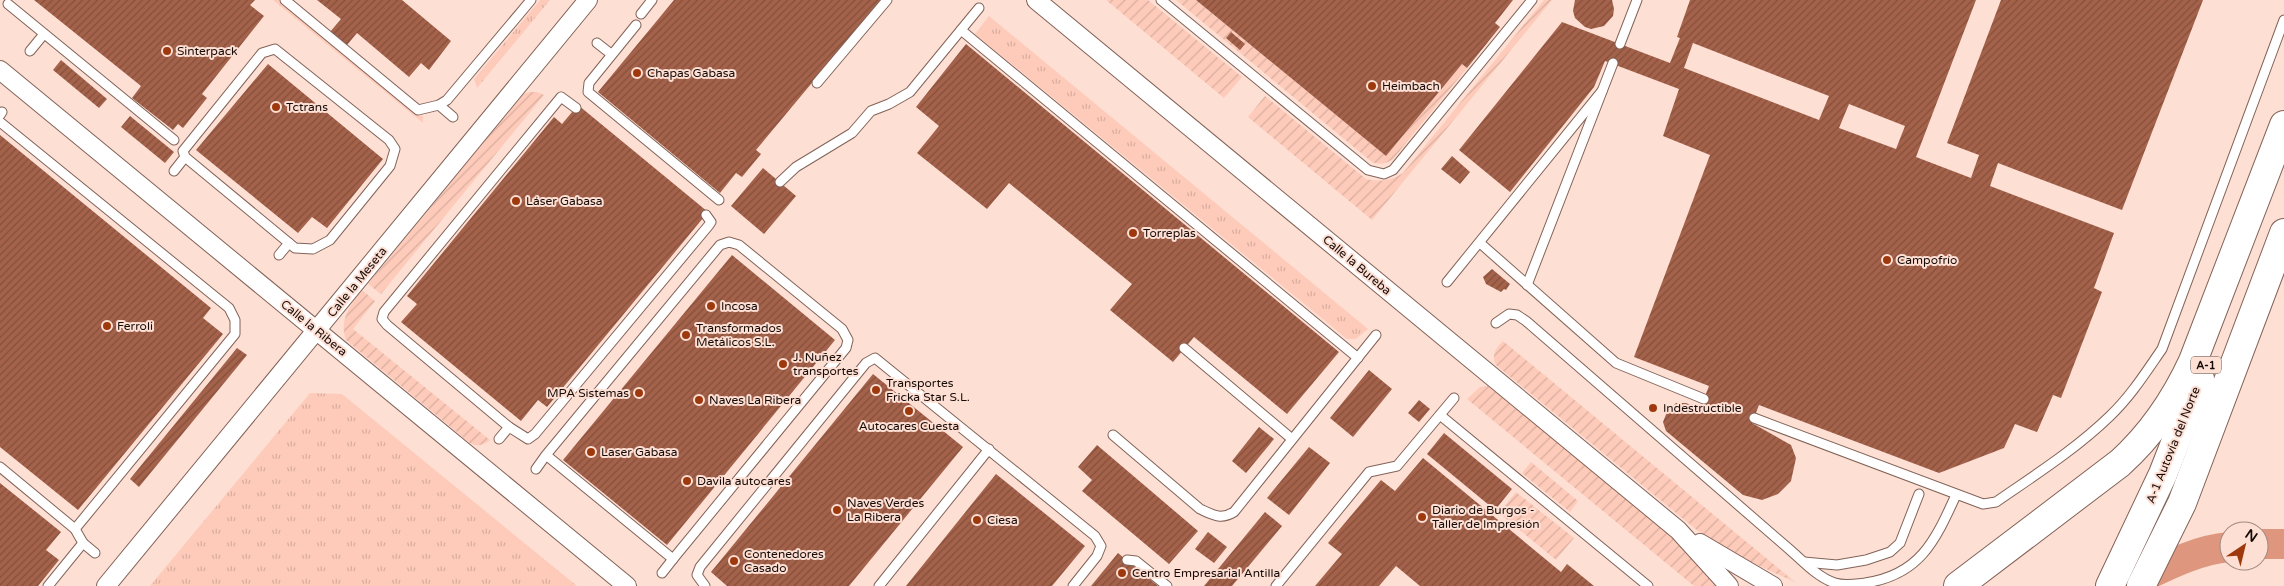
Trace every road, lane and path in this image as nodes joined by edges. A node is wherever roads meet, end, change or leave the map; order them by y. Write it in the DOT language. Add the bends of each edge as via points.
graph roads {
  1 [pos="286,0"];
  2 [pos="531,0"];
  3 [pos="588,0"];
  4 [pos="652,0"];
  5 [pos="886,0"];
  6 [pos="1036,0"];
  7 [pos="1161,0"];
  8 [pos="1532,0"];
  9 [pos="1637,0"];
  10 [pos="8,4"];
  11 [pos="979,8"];
  12 [pos="641,14"];
  13 [pos="2284,20"];
  14 [pos="636,25"];
  15 [pos="961,30"];
  16 [pos="44,34"];
  17 [pos="597,43"];
  18 [pos="1620,44"];
  19 [pos="30,51"];
  20 [pos="611,54"];
  21 [pos="1613,63"];
  22 [pos="0,70"];
  23 [pos="817,83"];
  24 [pos="1602,91"];
  25 [pos="439,105"];
  26 [pos="576,108"];
  27 [pos="1,116"];
  28 [pos="453,117"];
  29 [pos="2284,125"];
  30 [pos="174,140"];
  31 [pos="185,157"];
  32 [pos="2284,161"];
  33 [pos="174,170"];
  34 [pos="780,182"];
  35 [pos="719,200"];
  36 [pos="706,215"];
  37 [pos="2284,233"];
  38 [pos="289,243"];
  39 [pos="1480,243"];
  40 [pos="279,255"];
  41 [pos="1447,282"];
  42 [pos="1527,285"];
  43 [pos="1496,323"];
  44 [pos="317,331"];
  45 [pos="1376,335"];
  46 [pos="1184,348"];
  47 [pos="1358,358"];
  48 [pos="1454,398"];
  49 [pos="1704,398"];
  50 [pos="1440,415"];
  51 [pos="1754,418"];
  52 [pos="509,427"];
  53 [pos="1113,435"];
  54 [pos="499,439"];
  55 [pos="1292,439"];
  56 [pos="989,449"];
  57 [pos="546,455"];
  58 [pos="0,467"];
  59 [pos="536,468"];
  60 [pos="1919,494"];
  61 [pos="1956,495"];
  62 [pos="75,529"];
  63 [pos="1678,530"];
  64 [pos="83,543"];
  65 [pos="95,553"];
  66 [pos="673,560"];
  67 [pos="1126,560"];
  68 [pos="1804,562"];
  69 [pos="662,573"];
  70 [pos="2115,576"];
  71 [pos="48,586"];
  72 [pos="106,586"];
  73 [pos="627,586"];
  74 [pos="705,586"];
  75 [pos="879,586"];
  76 [pos="1073,586"];
  77 [pos="1166,586"];
  78 [pos="1276,586"];
  79 [pos="1648,586"];
  80 [pos="1729,586"];
  81 [pos="1774,586"];
  82 [pos="1958,586"];
  83 [pos="2141,586"];
  1 -- 25 [label="lane" via="418,110"];
  2 -- 25 [label="lane" via="453,94"];
  3 -- 44 [label="street, Calle la Meseta"];
  4 -- 12 [label="lane"];
  5 -- 23 [label="lane"];
  6 -- 63 [label="street, Calle la Bureba"];
  7 -- 8 [label="lane" via="1368,170 1384,174 1393,170"];
  9 -- 18 [label="lane"];
  10 -- 16 [label="lane"];
  11 -- 15 [label="lane"];
  13 -- 61 [label="lane" via="2162,349 2135,389 2073,448 1996,502 1983,504"];
  14 -- 20 [label="lane"];
  15 -- 34 [label="lane" via="910,92 871,111 852,133 796,167"];
  15 -- 47 [label="lane"];
  16 -- 19 [label="lane"];
  16 -- 30 [label="lane"];
  17 -- 20 [label="lane"];
  20 -- 35 [label="lane" via="589,83 588,92"];
  21 -- 24 [label="lane"];
  22 -- 44 [label="street, Calle la Ribera"];
  24 -- 39 [label="lane"];
  24 -- 42 [label="lane"];
  25 -- 28 [label="lane"];
  26 -- 52 [label="lane" via="559,94 384,312 382,319"];
  27 -- 62 [label="lane" via="200,280 229,308 235,320 235,334"];
  29 -- 82 [label="highway" via="2193,361 2162,416 2120,463"];
  31 -- 33 [label="lane"];
  31 -- 38 [label="lane"];
  31 -- 38 [label="lane" via="185,148 262,53 275,49 389,140 395,149 390,166 330,240 313,249 300,250"];
  32 -- 70 [label="highway, A-1 Autovía del Norte / A-1" via="2163,474"];
  36 -- 52 [label="lane" via="711,222 709,225 535,434 528,438"];
  37 -- 83 [label="highway, A-1" via="2182,503"];
  38 -- 40 [label="lane"];
  39 -- 41 [label="lane"];
  39 -- 42 [label="lane"];
  42 -- 49 [label="lane" via="1616,363"];
  43 -- 68 [label="lane" via="1510,314 1526,321"];
  44 -- 72 [label="street, Calle la Meseta"];
  44 -- 73 [label="street, Calle la Ribera"];
  45 -- 47 [label="lane"];
  46 -- 55 [label="lane"];
  47 -- 55 [label="lane"];
  48 -- 50 [label="lane"];
  50 -- 78 [label="lane" via="1398,466 1369,472"];
  50 -- 79 [label="lane"];
  51 -- 61 [label="lane"];
  52 -- 54 [label="lane"];
  53 -- 55 [label="lane" via="1200,510 1221,517 1234,512"];
  56 -- 74 [label="lane" via="875,358 866,362 700,567 697,574"];
  56 -- 75 [label="lane"];
  56 -- 76 [label="lane" via="1098,541 1101,546 1097,556"];
  57 -- 59 [label="lane"];
  57 -- 66 [label="lane"];
  57 -- 66 [label="lane" via="720,245 729,242 739,245 820,311 842,330 848,340 846,348"];
  58 -- 62 [label="lane"];
  60 -- 68 [label="lane" via="1900,543 1890,552 1837,565"];
  61 -- 68 [label="lane" via="1938,531 1920,557 1899,574 1860,584 1835,584"];
  62 -- 64 [label="lane"];
  63 -- 80 [label="street, Calle la Bureba"];
  63 -- 81 [label="street, Calle la Bureba"];
  64 -- 65 [label="lane"];
  64 -- 71 [label="lane"];
  66 -- 69 [label="lane"];
  67 -- 77 [label="lane" via="1136,561"];
}
